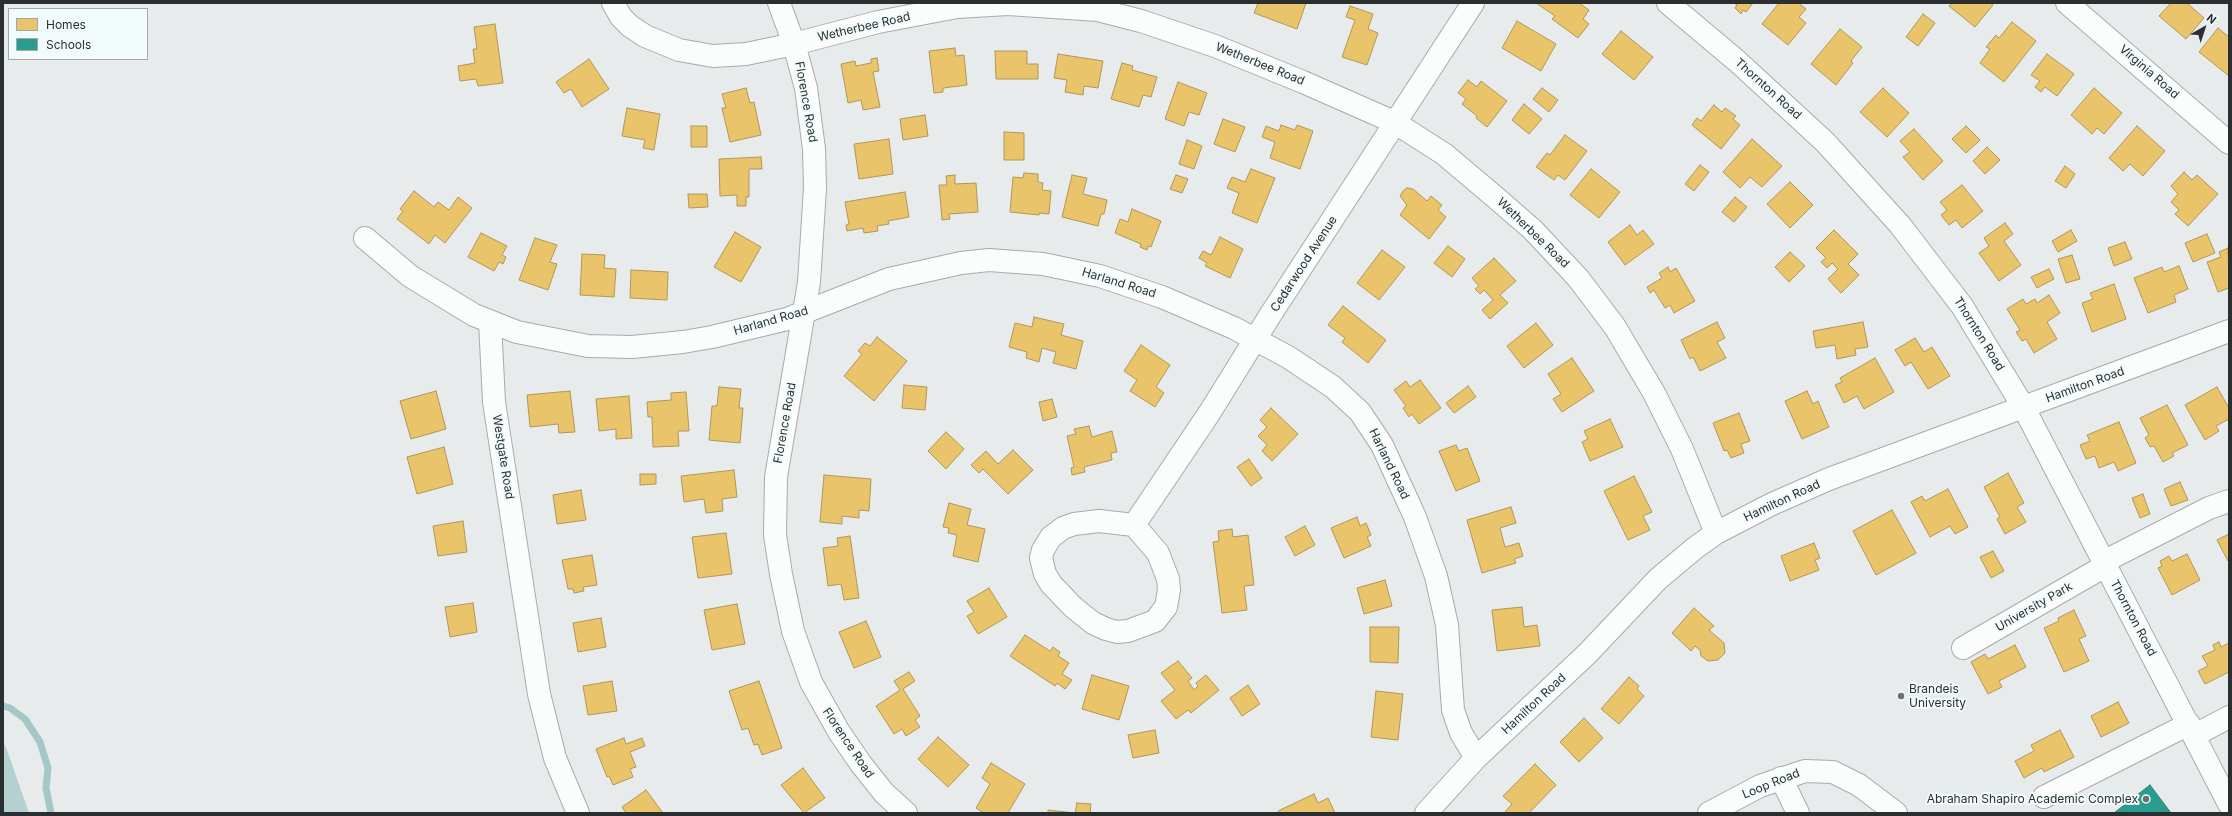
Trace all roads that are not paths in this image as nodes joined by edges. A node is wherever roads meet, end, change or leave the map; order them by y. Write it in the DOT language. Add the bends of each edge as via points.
graph roads {
  1 [pos="613,3"];
  2 [pos="779,3"];
  3 [pos="1473,3"];
  4 [pos="1668,3"];
  5 [pos="2067,3"];
  6 [pos="794,44"];
  7 [pos="1394,122"];
  8 [pos="2229,143"];
  9 [pos="366,238"];
  10 [pos="805,313"];
  11 [pos="490,322"];
  12 [pos="2229,331"];
  13 [pos="1255,339"];
  14 [pos="2024,408"];
  15 [pos="2229,501"];
  16 [pos="1134,525"];
  17 [pos="1716,534"];
  18 [pos="2104,564"];
  19 [pos="1963,648"];
  20 [pos="2229,717"];
  21 [pos="2192,730"];
  22 [pos="1476,758"];
  23 [pos="1781,778"];
  24 [pos="2044,797"];
  25 [pos="2229,804"];
  26 [pos="578,813"];
  27 [pos="906,813"];
  28 [pos="1426,813"];
  29 [pos="1709,813"];
  30 [pos="1798,813"];
  31 [pos="1896,813"];
  1 -- 6 [label="street, Wetherbee Road" via="626,22 645,36 696,54 746,54"];
  2 -- 6 [label="street, Florence Road"];
  3 -- 7 [label="street, Cedarwood Avenue"];
  4 -- 14 [label="street, Thornton Road" via="1795,113 1881,203 1918,246 1962,306"];
  5 -- 8 [label="street, Virginia Road"];
  6 -- 7 [label="street, Wetherbee Road" via="878,22 957,7 1008,4 1074,7 1119,15 1188,36 1271,68"];
  6 -- 10 [label="street, Florence Road" via="811,116 815,164 814,228"];
  7 -- 13 [label="street, Cedarwood Avenue"];
  7 -- 17 [label="street, Wetherbee Road" via="1444,154 1495,197 1557,254 1588,290 1634,357 1662,407"];
  9 -- 11 [label="street" via="395,265 426,288"];
  10 -- 11 [label="street, Harland Road" via="768,325 712,337 632,347 568,343 517,332"];
  10 -- 13 [label="street, Harland Road" via="871,285 924,270 982,261 1024,261 1068,268 1133,286 1181,304"];
  10 -- 27 [label="street, Florence Road" via="778,460 775,496 775,535 784,592 803,664 826,710 873,780"];
  11 -- 26 [label="street, Westgate Road" via="494,402 539,694 561,774"];
  12 -- 14 [label="street, Hamilton Road"];
  13 -- 16 [label="street, Cedarwood Avenue" via="1210,412"];
  13 -- 22 [label="street, Harland Road" via="1309,371 1348,400 1371,426 1382,445 1415,517 1436,576 1447,625 1453,710 1461,733"];
  14 -- 17 [label="street, Hamilton Road" via="1814,485"];
  14 -- 18 [label="street, Thornton Road"];
  15 -- 18 [label="street, University Park" via="2209,508"];
  16 -- 16 [label="street" via="1153,546 1163,564 1168,579 1169,599 1162,614 1155,621 1138,629 1117,632 1093,623 1059,593 1045,574 1042,554 1051,537 1074,524 1099,521"];
  17 -- 22 [label="street, Hamilton Road" via="1694,548 1658,578 1573,668"];
  18 -- 19 [label="street, University Park"];
  18 -- 21 [label="street, Thornton Road"];
  20 -- 21 [label="street"];
  21 -- 24 [label="street"];
  21 -- 25 [label="street, Thornton Road"];
  22 -- 28 [label="street, Hamilton Road"];
  23 -- 29 [label="street, Loop Road"];
  23 -- 30 [label="street"];
  23 -- 31 [label="street, Loop Road" via="1805,771 1833,772 1859,784"];
}
